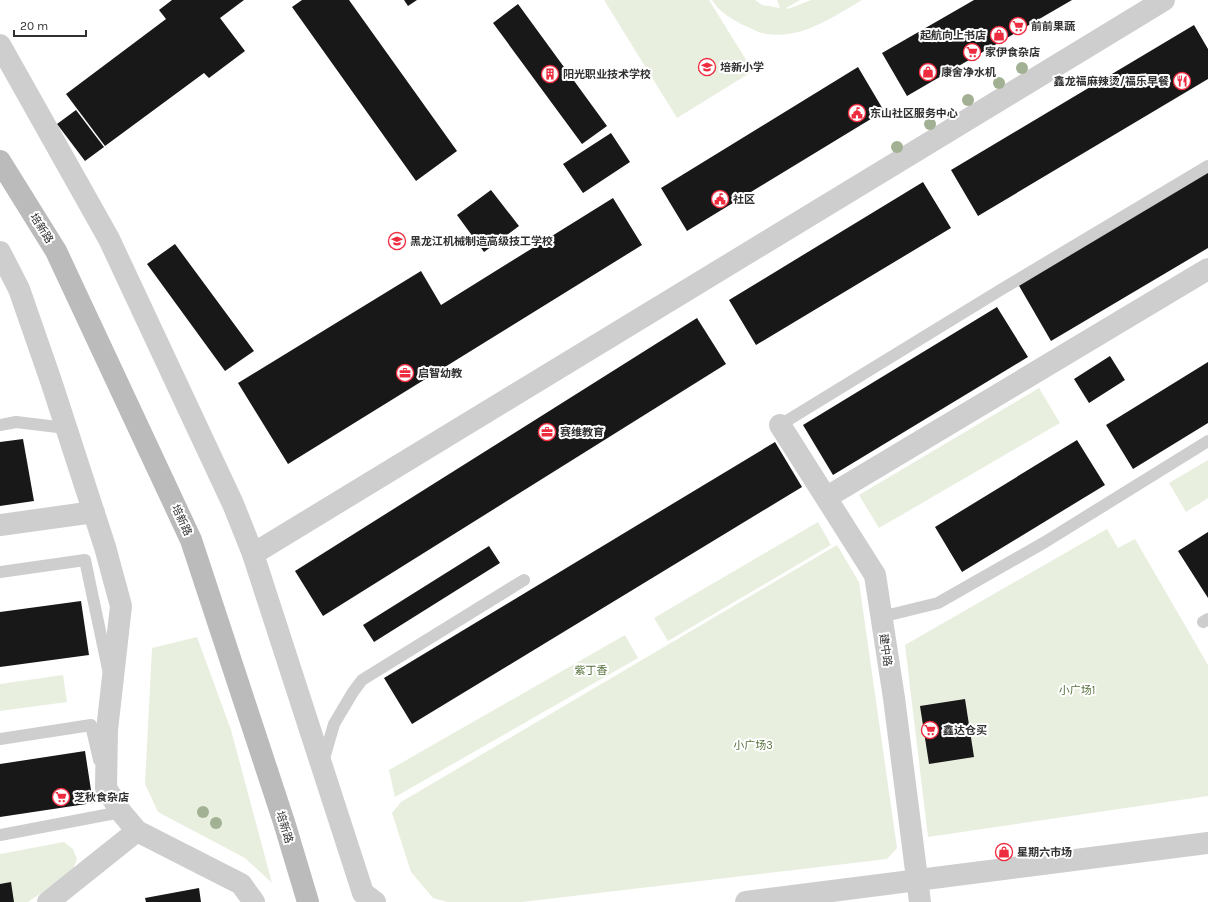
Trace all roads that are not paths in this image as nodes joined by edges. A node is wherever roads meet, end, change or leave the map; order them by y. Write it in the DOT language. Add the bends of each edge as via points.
graph roads {
  1 [pos="1164,0"];
  2 [pos="0,45"];
  3 [pos="0,161"];
  4 [pos="1208,166"];
  5 [pos="0,252"];
  6 [pos="1208,269"];
  7 [pos="0,425"];
  8 [pos="780,425"];
  9 [pos="66,428"];
  10 [pos="1208,441"];
  11 [pos="827,497"];
  12 [pos="94,512"];
  13 [pos="0,525"];
  14 [pos="254,554"];
  15 [pos="0,572"];
  16 [pos="524,580"];
  17 [pos="881,617"];
  18 [pos="112,683"];
  19 [pos="0,739"];
  20 [pos="322,766"];
  21 [pos="106,788"];
  22 [pos="121,812"];
  23 [pos="137,831"];
  24 [pos="0,835"];
  25 [pos="1208,843"];
  26 [pos="917,880"];
  27 [pos="48,902"];
  28 [pos="254,902"];
  29 [pos="308,902"];
  30 [pos="375,902"];
  31 [pos="746,902"];
  32 [pos="920,902"];
  1 -- 14 [label="street"];
  2 -- 14 [label="street" via="109,239 230,497"];
  3 -- 29 [label="main road, 培新路" via="56,252 191,540"];
  4 -- 8 [label="lane"];
  5 -- 9 [label="street" via="19,289"];
  6 -- 11 [label="street"];
  7 -- 9 [label="lane" via="16,422"];
  8 -- 11 [label="street, 建中路"];
  9 -- 12 [label="street"];
  10 -- 17 [label="lane" via="1045,542 938,604"];
  11 -- 17 [label="street, 建中路" via="875,574"];
  12 -- 13 [label="street"];
  12 -- 18 [label="street" via="121,606"];
  14 -- 20 [label="street"];
  15 -- 18 [label="lane" via="86,560"];
  16 -- 20 [label="lane" via="362,680 334,724"];
  17 -- 26 [label="street, 建中路"];
  18 -- 21 [label="street" via="107,730"];
  19 -- 21 [label="lane" via="91,725"];
  20 -- 30 [label="street" via="363,893"];
  21 -- 22 [label="street"];
  22 -- 23 [label="street"];
  22 -- 24 [label="lane"];
  23 -- 27 [label="street"];
  23 -- 28 [label="street" via="241,884"];
  25 -- 26 [label="street"];
  26 -- 31 [label="street"];
  26 -- 32 [label="street, 建中路"];
}
